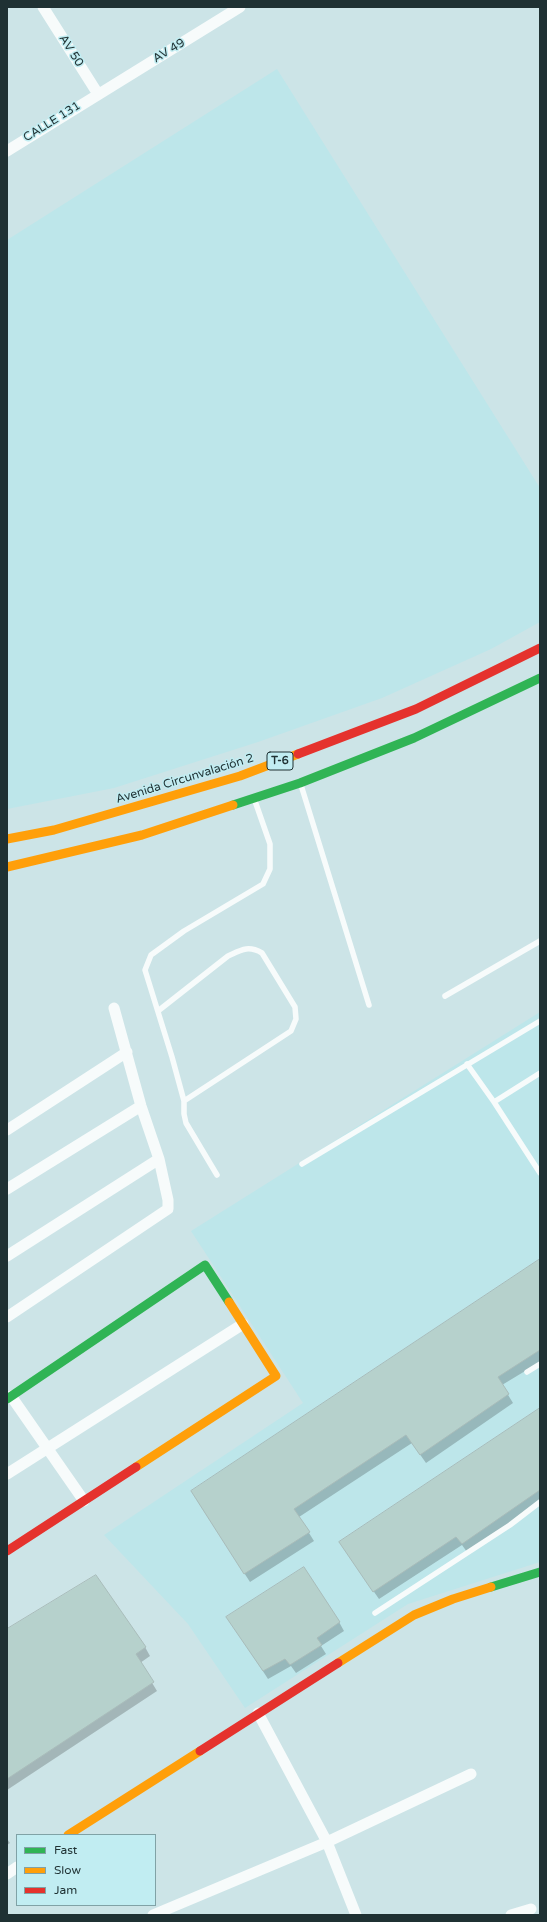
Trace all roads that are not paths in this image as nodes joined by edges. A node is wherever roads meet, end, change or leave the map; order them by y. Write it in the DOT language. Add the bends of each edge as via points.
graph roads {
  1 [pos="43,7"];
  2 [pos="240,7"];
  3 [pos="98,94"];
  4 [pos="7,151"];
  5 [pos="540,648"];
  6 [pos="540,678"];
  7 [pos="300,783"];
  8 [pos="255,799"];
  9 [pos="7,839"];
  10 [pos="7,867"];
  11 [pos="540,941"];
  12 [pos="445,996"];
  13 [pos="369,1005"];
  14 [pos="114,1008"];
  15 [pos="158,1011"];
  16 [pos="540,1021"];
  17 [pos="127,1052"];
  18 [pos="467,1064"];
  19 [pos="540,1073"];
  20 [pos="184,1101"];
  21 [pos="494,1102"];
  22 [pos="141,1106"];
  23 [pos="7,1130"];
  24 [pos="159,1159"];
  25 [pos="302,1164"];
  26 [pos="540,1173"];
  27 [pos="217,1175"];
  28 [pos="7,1189"];
  29 [pos="7,1256"];
  30 [pos="7,1317"];
  31 [pos="243,1324"];
  32 [pos="540,1364"];
  33 [pos="527,1372"];
  34 [pos="9,1398"];
  35 [pos="48,1446"];
  36 [pos="7,1474"];
  37 [pos="84,1501"];
  38 [pos="540,1502"];
  39 [pos="7,1551"];
  40 [pos="540,1572"];
  41 [pos="375,1613"];
  42 [pos="258,1713"];
  43 [pos="471,1774"];
  44 [pos="70,1834"];
  45 [pos="326,1842"];
  46 [pos="16,1868"];
  47 [pos="7,1874"];
  48 [pos="531,1909"];
  49 [pos="153,1915"];
  50 [pos="356,1915"];
  51 [pos="511,1915"];
  1 -- 3 [label="street, AV 50"];
  2 -- 3 [label="street, AV 49"];
  3 -- 4 [label="street, CALLE 131"];
  5 -- 9 [label="main road, Avenida Circunvalación 2 / T-6" via="416,709 240,776 54,830"];
  6 -- 7 [label="main road, T-6" via="414,738"];
  7 -- 8 [label="main road, T-6"];
  7 -- 13 [label="lane"];
  8 -- 10 [label="main road, T-6" via="142,835"];
  8 -- 15 [label="lane" via="270,844 270,869 263,884 184,931 151,955 145,970"];
  11 -- 12 [label="lane"];
  14 -- 17 [label="street"];
  15 -- 20 [label="lane"];
  15 -- 20 [label="lane" via="228,956 254,948 262,953 295,1008 296,1019 291,1031"];
  16 -- 18 [label="lane"];
  17 -- 22 [label="street"];
  17 -- 23 [label="street"];
  18 -- 21 [label="lane"];
  18 -- 25 [label="lane"];
  19 -- 21 [label="lane"];
  20 -- 27 [label="lane" via="186,1123"];
  21 -- 26 [label="lane"];
  22 -- 24 [label="street"];
  22 -- 28 [label="street"];
  24 -- 29 [label="street"];
  24 -- 30 [label="street" via="168,1209"];
  31 -- 34 [label="main road" via="205,1265"];
  31 -- 35 [label="street"];
  31 -- 37 [label="main road" via="276,1376"];
  32 -- 33 [label="lane"];
  34 -- 35 [label="street"];
  35 -- 36 [label="street"];
  35 -- 37 [label="street"];
  37 -- 39 [label="main road"];
  38 -- 41 [label="lane" via="510,1525"];
  40 -- 42 [label="main road" via="453,1599 414,1615"];
  42 -- 44 [label="main road"];
  42 -- 45 [label="street"];
  43 -- 45 [label="street"];
  45 -- 49 [label="street"];
  45 -- 50 [label="street"];
  46 -- 47 [label="street"];
  48 -- 51 [label="street"];
}
